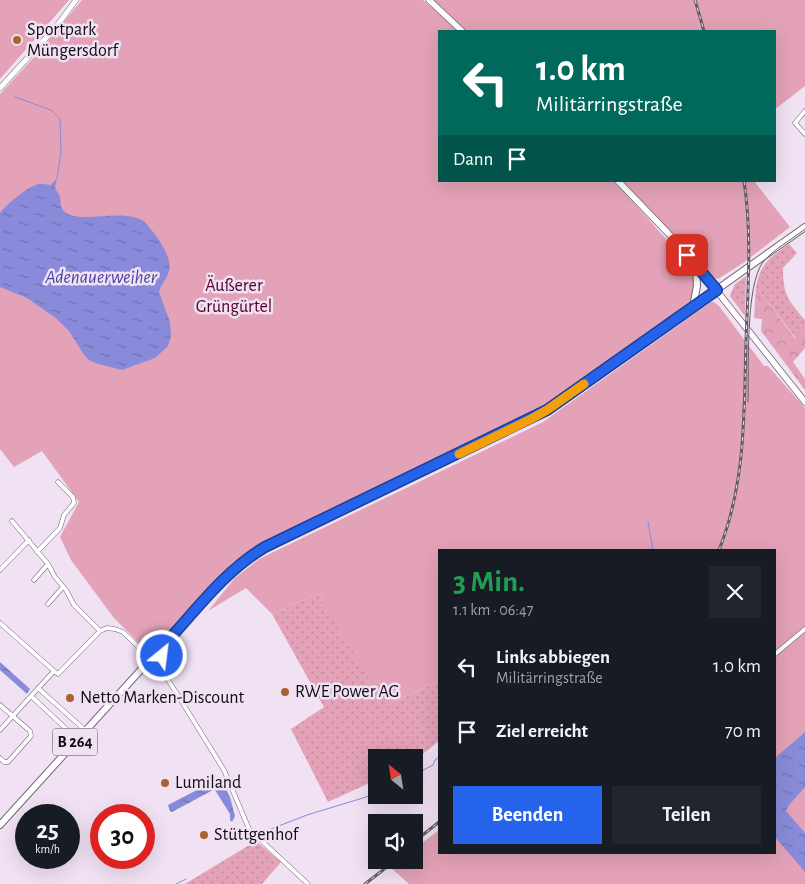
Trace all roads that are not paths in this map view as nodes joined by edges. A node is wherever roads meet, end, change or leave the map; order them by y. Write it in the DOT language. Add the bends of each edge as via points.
graph roads {
  1 [pos="76,0"];
  2 [pos="430,0"];
  3 [pos="461,30"];
  4 [pos="0,88"];
  5 [pos="805,111"];
  6 [pos="805,134"];
  7 [pos="619,182"];
  8 [pos="805,227"];
  9 [pos="696,266"];
  10 [pos="717,290"];
  11 [pos="693,307"];
  12 [pos="805,402"];
  13 [pos="58,482"];
  14 [pos="12,521"];
  15 [pos="29,540"];
  16 [pos="37,552"];
  17 [pos="48,564"];
  18 [pos="0,570"];
  19 [pos="34,580"];
  20 [pos="63,587"];
  21 [pos="48,604"];
  22 [pos="0,623"];
  23 [pos="805,629"];
  24 [pos="100,631"];
  25 [pos="162,647"];
  26 [pos="776,653"];
  27 [pos="152,659"];
  28 [pos="54,671"];
  29 [pos="163,672"];
  30 [pos="38,688"];
  31 [pos="31,696"];
  32 [pos="0,705"];
  33 [pos="13,716"];
  34 [pos="70,717"];
  35 [pos="62,725"];
  36 [pos="0,730"];
  37 [pos="86,731"];
  38 [pos="77,740"];
  39 [pos="0,758"];
  40 [pos="0,825"];
  41 [pos="308,884"];
  1 -- 4 [label="street" via="56,27"];
  2 -- 3 [label="main road"];
  5 -- 6 [label="street" via="795,123"];
  7 -- 9 [label="main road"];
  8 -- 10 [label="main road, B 264"];
  9 -- 10 [label="main road"];
  9 -- 11 [label="main road"];
  10 -- 11 [label="main road, B 264"];
  10 -- 12 [label="main road"];
  11 -- 25 [label="main road, B 264" via="547,410 248,557 226,576"];
  13 -- 16 [label="street" via="73,497 74,503 64,515 60,528"];
  14 -- 15 [label="street"];
  15 -- 16 [label="street"];
  15 -- 18 [label="street"];
  16 -- 17 [label="street"];
  17 -- 19 [label="street"];
  17 -- 20 [label="street"];
  20 -- 21 [label="street"];
  20 -- 24 [label="street" via="74,604"];
  22 -- 28 [label="street"];
  23 -- 26 [label="street"];
  24 -- 27 [label="street" via="107,628 123,632"];
  24 -- 28 [label="street" via="58,674"];
  25 -- 27 [label="main road, B 264"];
  25 -- 29 [label="street"];
  27 -- 29 [label="street"];
  27 -- 37 [label="main road, B 264"];
  28 -- 30 [label="street"];
  29 -- 41 [label="street" via="224,770 244,821 255,836"];
  30 -- 31 [label="street"];
  30 -- 34 [label="street"];
  31 -- 33 [label="street"];
  31 -- 35 [label="street"];
  32 -- 33 [label="street"];
  33 -- 36 [label="street"];
  33 -- 39 [label="street" via="30,731 31,738 8,762"];
  34 -- 35 [label="street"];
  34 -- 37 [label="street"];
  35 -- 38 [label="street"];
  37 -- 38 [label="main road, B 264"];
  38 -- 40 [label="main road, B 264"];
}
